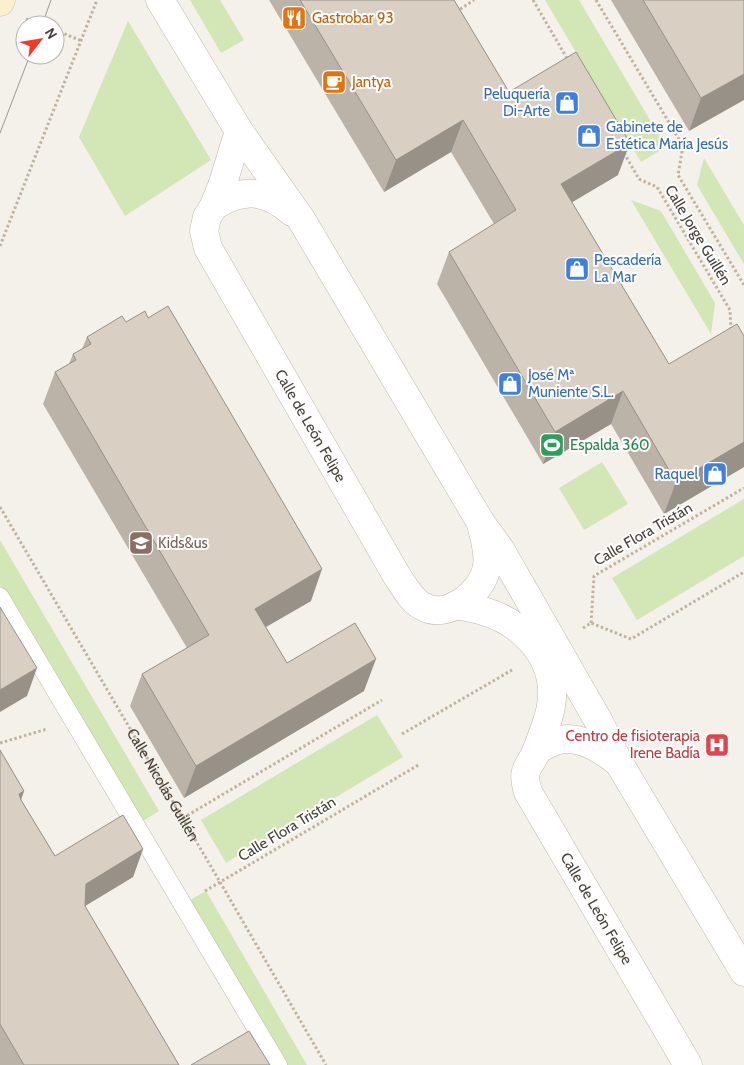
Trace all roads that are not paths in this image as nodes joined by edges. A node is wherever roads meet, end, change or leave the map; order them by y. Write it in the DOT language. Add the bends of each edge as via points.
graph roads {
  1 [pos="160,0"];
  2 [pos="239,131"];
  3 [pos="214,206"];
  4 [pos="301,219"];
  5 [pos="480,523"];
  6 [pos="0,597"];
  7 [pos="456,605"];
  8 [pos="537,750"];
  9 [pos="619,763"];
  10 [pos="744,972"];
  11 [pos="278,1065"];
  12 [pos="688,1065"];
  1 -- 2 [label="street, Calle de León Felipe"];
  2 -- 3 [label="street, Calle de León Felipe"];
  2 -- 4 [label="street, Calle de León Felipe"];
  3 -- 4 [label="street, Calle de León Felipe" via="227,198 247,193 263,195 280,201"];
  3 -- 7 [label="street, Calle de León Felipe" via="204,231 208,248 398,576 420,605 433,611 448,610"];
  4 -- 5 [label="street, Calle de León Felipe"];
  5 -- 7 [label="street, Calle de León Felipe" via="486,542 487,567 482,581"];
  5 -- 9 [label="street, Calle de León Felipe" via="500,549 556,644"];
  6 -- 11 [label="lane"];
  7 -- 8 [label="street, Calle de León Felipe" via="484,611 506,621 529,637 541,653 550,672 552,691 551,706"];
  8 -- 9 [label="street, Calle de León Felipe" via="556,740 569,739 602,749"];
  8 -- 12 [label="street, Calle de León Felipe" via="524,778 528,792"];
  9 -- 10 [label="street, Calle de León Felipe"];
}
